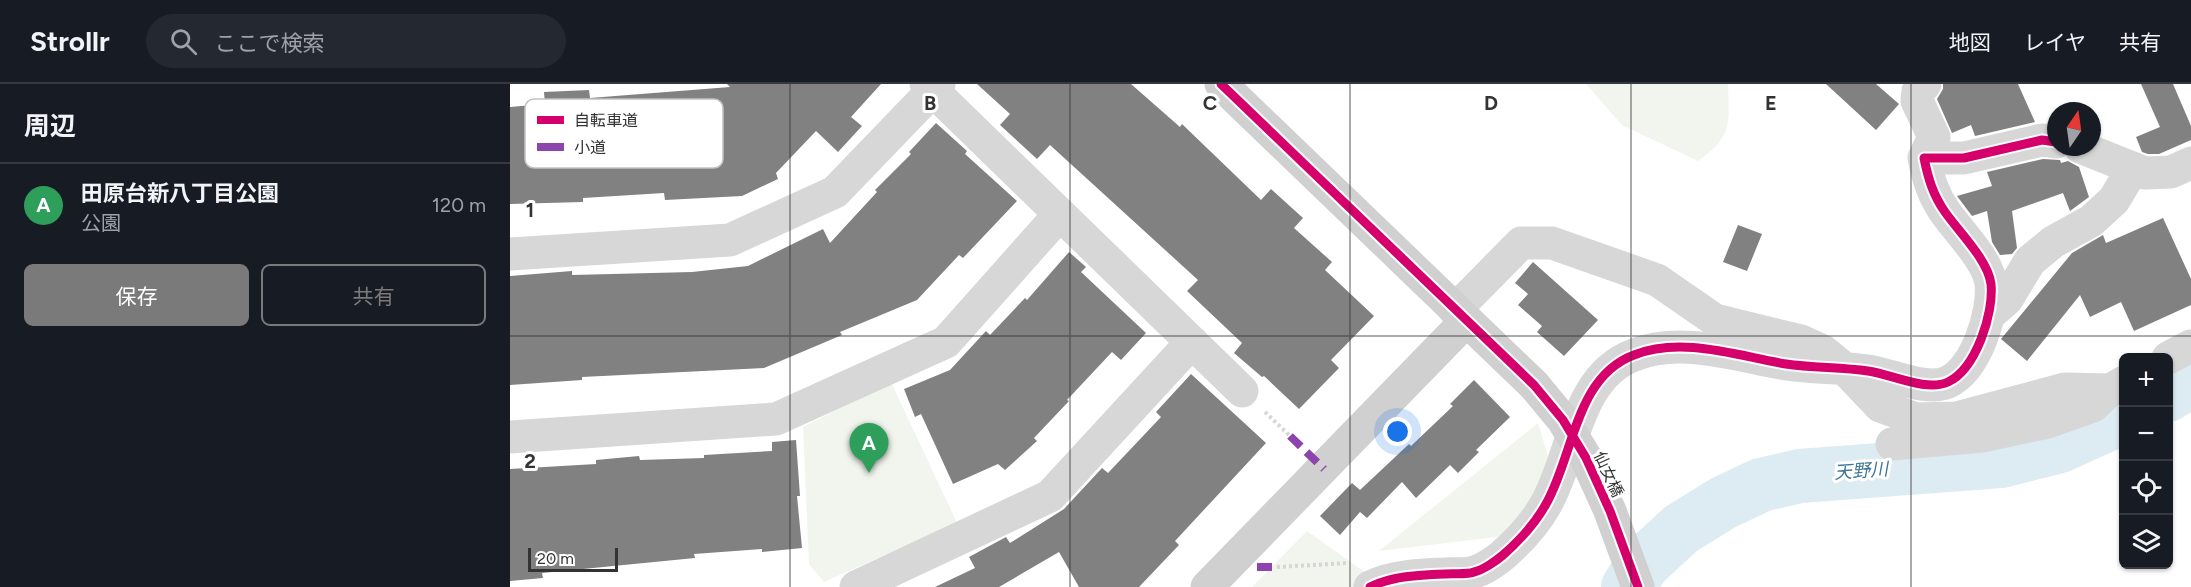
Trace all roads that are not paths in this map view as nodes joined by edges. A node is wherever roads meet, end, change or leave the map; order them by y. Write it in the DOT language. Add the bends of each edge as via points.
graph roads {
  1 [pos="1221,84"];
  2 [pos="1925,84"];
  3 [pos="933,86"];
  4 [pos="2047,141"];
  5 [pos="2101,155"];
  6 [pos="1924,159"];
  7 [pos="2191,163"];
  8 [pos="2133,168"];
  9 [pos="1060,214"];
  10 [pos="510,254"];
  11 [pos="1991,313"];
  12 [pos="1461,315"];
  13 [pos="1192,342"];
  14 [pos="2191,346"];
  15 [pos="2173,356"];
  16 [pos="1845,369"];
  17 [pos="2117,386"];
  18 [pos="1242,391"];
  19 [pos="510,436"];
  20 [pos="1892,444"];
  21 [pos="856,587"];
  22 [pos="1207,587"];
  23 [pos="1370,587"];
  24 [pos="1638,587"];
  1 -- 12 [label="street, 仙女橋"];
  2 -- 6 [label="street" via="1918,91 1917,101 1934,137"];
  3 -- 9 [label="street"];
  3 -- 10 [label="street" via="835,192 730,240"];
  4 -- 6 [label="street" via="1964,158"];
  5 -- 8 [label="street"];
  6 -- 11 [label="street" via="1929,185 1985,266 1991,283"];
  7 -- 8 [label="street" via="2171,172 2145,173"];
  8 -- 11 [label="street" via="2114,200 2091,221 2053,242 2030,261 2007,299"];
  9 -- 13 [label="street"];
  9 -- 19 [label="street" via="946,342 776,419"];
  11 -- 16 [label="street" via="1967,365 1948,382 1921,385 1870,371"];
  12 -- 16 [label="street" via="1521,243 1552,243 1657,280 1715,320 1801,341"];
  12 -- 22 [label="street" via="1314,480"];
  12 -- 24 [label="street, 仙女橋, bridge" via="1534,385 1563,420 1610,511"];
  13 -- 18 [label="street"];
  13 -- 21 [label="street" via="1050,496"];
  14 -- 15 [label="street"];
  16 -- 17 [label="street" via="1880,406 1916,419 1957,418 2065,389"];
  16 -- 23 [label="street" via="1669,347 1635,354 1611,367 1590,392 1548,502 1532,526 1502,556 1474,572 1383,581"];
  17 -- 20 [label="street" via="2093,406 2048,422 1982,436"];
}
